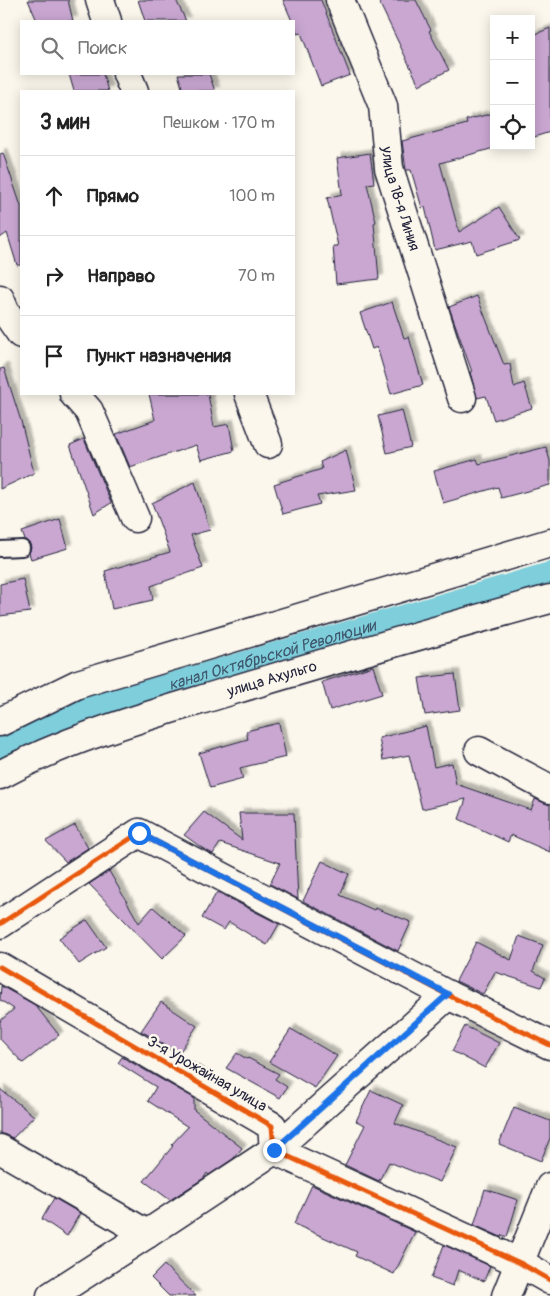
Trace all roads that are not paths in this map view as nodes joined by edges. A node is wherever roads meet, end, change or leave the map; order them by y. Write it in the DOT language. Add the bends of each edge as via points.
graph roads {
  1 [pos="100,0"];
  2 [pos="340,0"];
  3 [pos="108,20"];
  4 [pos="127,75"];
  5 [pos="134,90"];
  6 [pos="0,299"];
  7 [pos="20,333"];
  8 [pos="75,395"];
  9 [pos="249,395"];
  10 [pos="462,398"];
  11 [pos="268,444"];
  12 [pos="135,518"];
  13 [pos="550,542"];
  14 [pos="22,548"];
  15 [pos="0,549"];
  16 [pos="550,599"];
  17 [pos="0,722"];
  18 [pos="479,751"];
  19 [pos="0,775"];
  20 [pos="550,790"];
  21 [pos="0,924"];
  22 [pos="0,967"];
  23 [pos="448,994"];
  24 [pos="550,1045"];
  25 [pos="0,1148"];
  26 [pos="274,1150"];
  27 [pos="550,1187"];
  28 [pos="147,1234"];
  29 [pos="520,1263"];
  30 [pos="550,1280"];
  31 [pos="60,1294"];
  32 [pos="506,1296"];
  1 -- 3 [label="street"];
  2 -- 10 [label="street, улица 18-я Линия" via="383,106 389,168"];
  4 -- 5 [label="street"];
  6 -- 7 [label="street"];
  8 -- 12 [label="street" via="89,411"];
  9 -- 11 [label="street"];
  13 -- 17 [label="street" via="78,684"];
  14 -- 15 [label="lane"];
  16 -- 19 [label="street, улица Ахульго" via="391,642 131,721 81,738"];
  18 -- 20 [label="street"];
  21 -- 23 [label="street" via="139,833"];
  22 -- 26 [label="street, 3-я Урожайная улица" via="272,1126"];
  23 -- 24 [label="street"];
  23 -- 26 [label="street"];
  25 -- 28 [label="street"];
  26 -- 28 [label="street"];
  26 -- 29 [label="street"];
  27 -- 29 [label="street"];
  28 -- 31 [label="street"];
  29 -- 30 [label="street"];
  29 -- 32 [label="street"];
}
